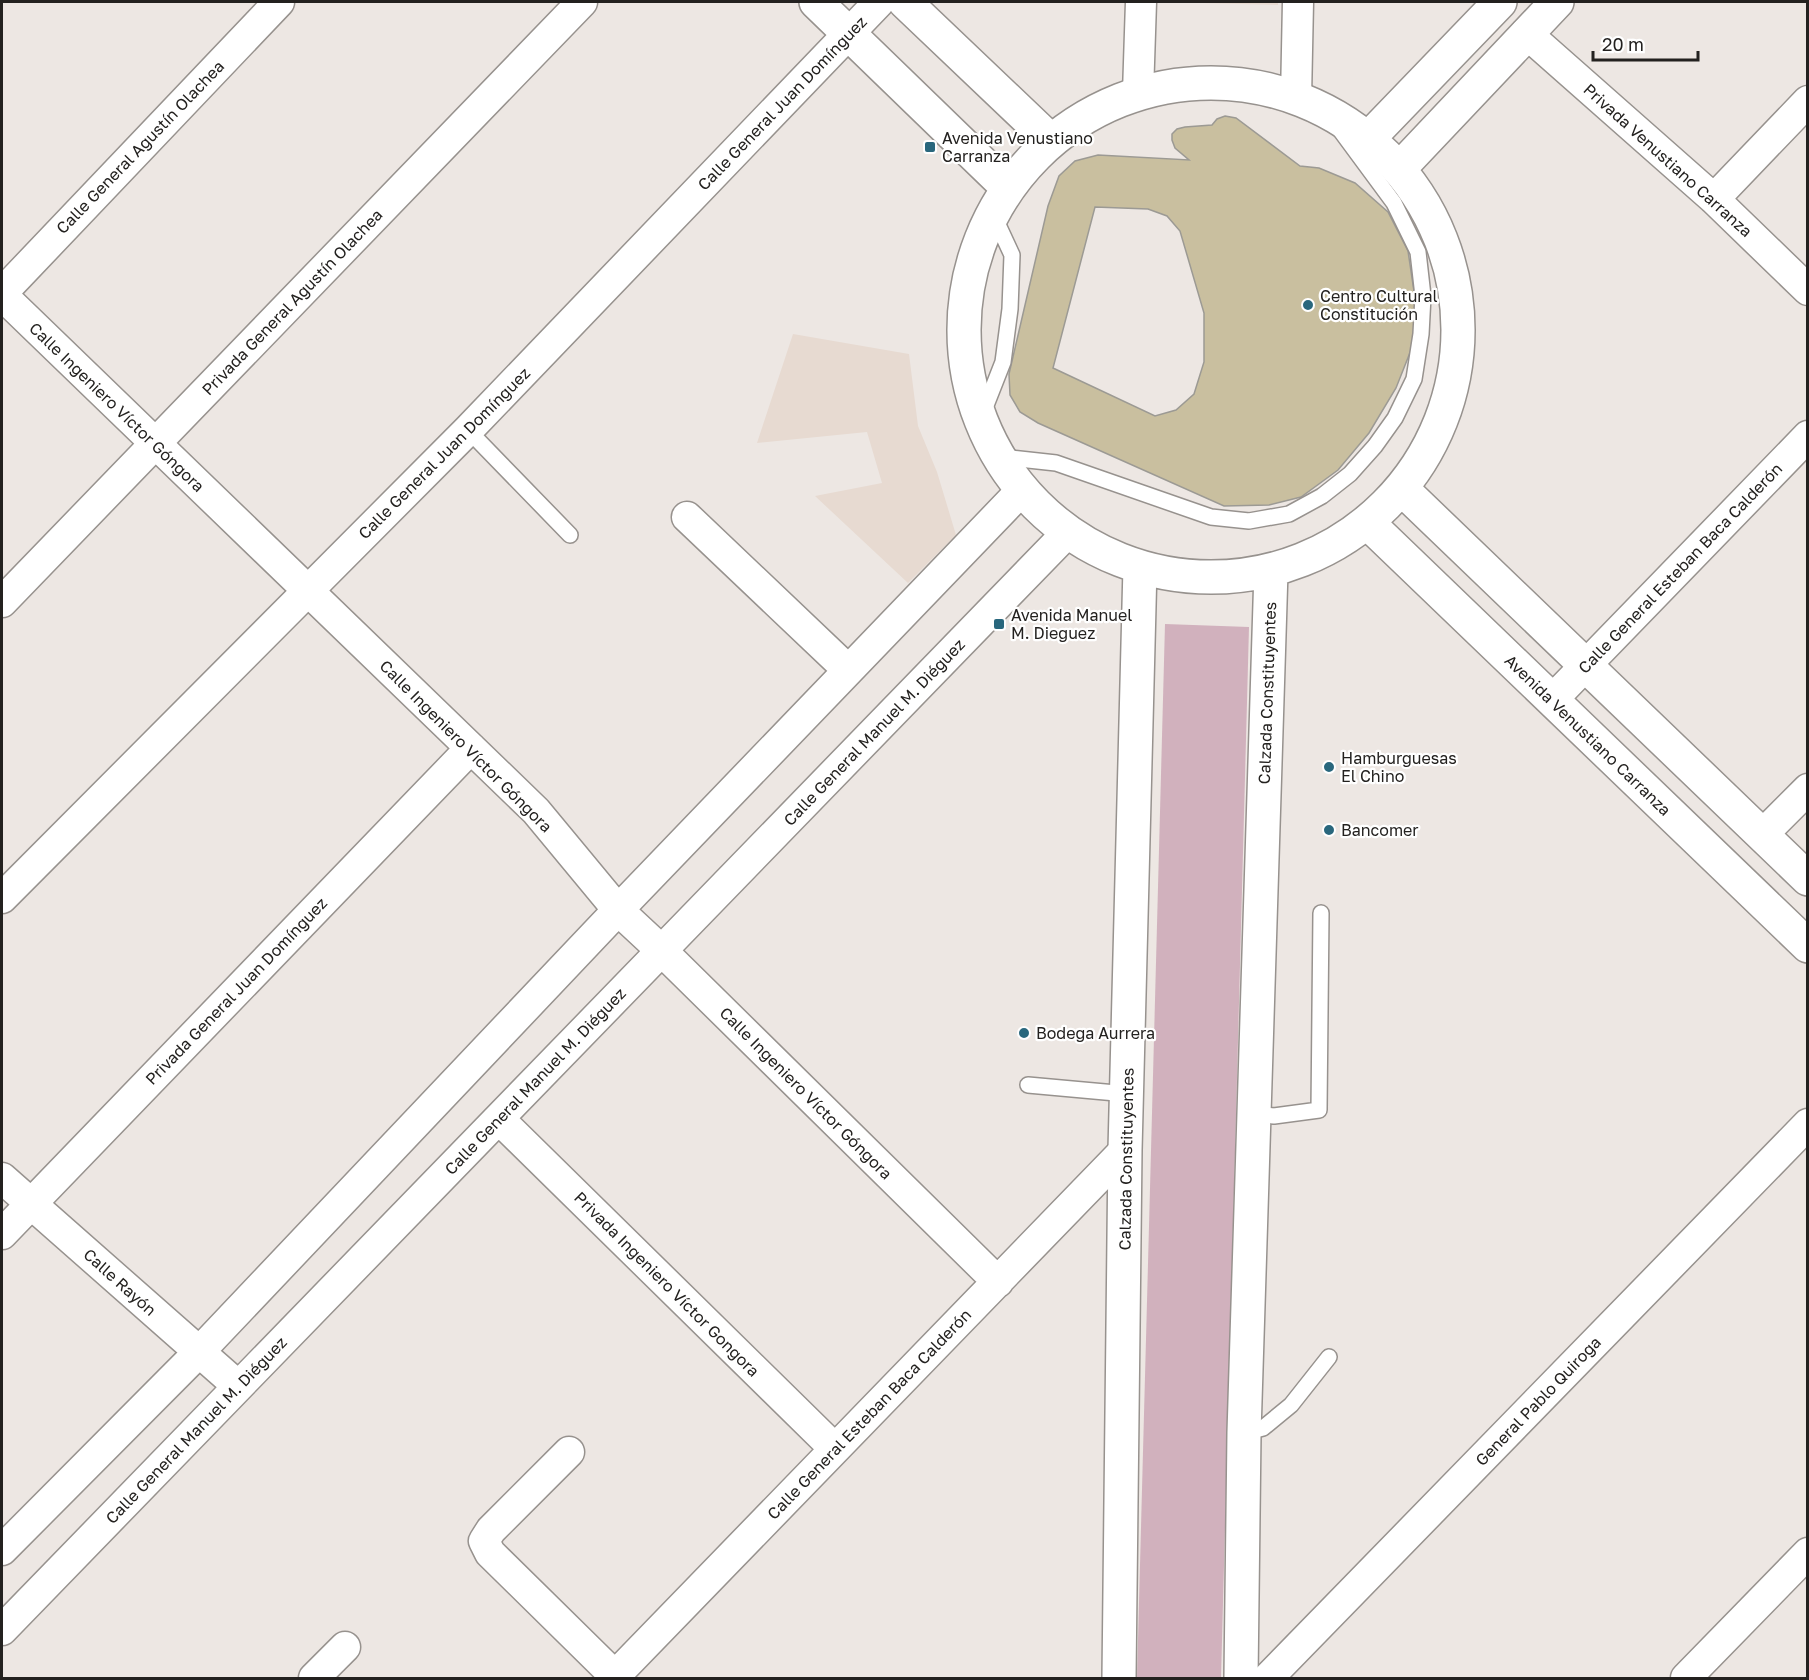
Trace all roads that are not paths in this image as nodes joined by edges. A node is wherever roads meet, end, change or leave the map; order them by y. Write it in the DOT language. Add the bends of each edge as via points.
graph roads {
  1 [pos="279,2"];
  2 [pos="582,2"];
  3 [pos="816,2"];
  4 [pos="879,2"];
  5 [pos="905,2"];
  6 [pos="1141,2"];
  7 [pos="1298,2"];
  8 [pos="1500,2"];
  9 [pos="1557,2"];
  10 [pos="1526,33"];
  11 [pos="849,34"];
  12 [pos="1138,93"];
  13 [pos="1296,98"];
  14 [pos="1808,101"];
  15 [pos="1332,119"];
  16 [pos="1368,139"];
  17 [pos="1050,140"];
  18 [pos="1400,168"];
  19 [pos="1714,199"];
  20 [pos="1000,201"];
  21 [pos="1808,290"];
  22 [pos="2,294"];
  23 [pos="981,418"];
  24 [pos="468,430"];
  25 [pos="1808,436"];
  26 [pos="155,444"];
  27 [pos="1001,457"];
  28 [pos="1402,489"];
  29 [pos="1022,490"];
  30 [pos="687,517"];
  31 [pos="1368,523"];
  32 [pos="1068,532"];
  33 [pos="570,535"];
  34 [pos="1140,567"];
  35 [pos="1271,570"];
  36 [pos="307,591"];
  37 [pos="2,602"];
  38 [pos="1586,664"];
  39 [pos="848,670"];
  40 [pos="1552,699"];
  41 [pos="471,748"];
  42 [pos="1808,789"];
  43 [pos="1762,835"];
  44 [pos="1808,879"];
  45 [pos="2,897"];
  46 [pos="618,910"];
  47 [pos="1322,913"];
  48 [pos="1808,946"];
  49 [pos="662,951"];
  50 [pos="1028,1085"];
  51 [pos="1127,1094"];
  52 [pos="1253,1114"];
  53 [pos="499,1119"];
  54 [pos="1808,1124"];
  55 [pos="1125,1150"];
  56 [pos="2,1178"];
  57 [pos="31,1203"];
  58 [pos="2,1234"];
  59 [pos="998,1282"];
  60 [pos="198,1352"];
  61 [pos="1329,1357"];
  62 [pos="238,1386"];
  63 [pos="1244,1433"];
  64 [pos="835,1449"];
  65 [pos="569,1452"];
  66 [pos="2,1550"];
  67 [pos="1808,1553"];
  68 [pos="2,1630"];
  69 [pos="345,1647"];
  70 [pos="314,1678"];
  71 [pos="614,1678"];
  72 [pos="1119,1678"];
  73 [pos="1241,1678"];
  74 [pos="1268,1678"];
  75 [pos="1686,1678"];
  1 -- 22 [label="street, Calle General Agustín Olachea"];
  2 -- 26 [label="street, Privada General Agustín Olachea"];
  3 -- 11 [label="street"];
  4 -- 11 [label="street, Calle General Juan Domínguez"];
  5 -- 17 [label="street"];
  6 -- 12 [label="street"];
  7 -- 13 [label="street"];
  8 -- 16 [label="street"];
  9 -- 10 [label="street"];
  10 -- 18 [label="street"];
  10 -- 19 [label="street, Privada Venustiano Carranza"];
  11 -- 20 [label="street"];
  11 -- 24 [label="street, Calle General Juan Domínguez"];
  12 -- 13 [label="street" via="1217,82"];
  12 -- 17 [label="street" via="1092,112"];
  13 -- 15 [label="street"];
  14 -- 19 [label="street"];
  15 -- 16 [label="street"];
  15 -- 27 [label="lane" via="1394,203 1418,252 1423,296 1414,379 1395,418 1350,474 1322,496 1289,514 1249,520 1211,517 1056,463"];
  16 -- 18 [label="street"];
  17 -- 20 [label="street"];
  18 -- 28 [label="street" via="1428,205 1444,248 1458,310 1456,374 1436,435"];
  19 -- 21 [label="street, Privada Venustiano Carranza"];
  20 -- 23 [label="lane" via="1012,255 1010,309 1003,362"];
  20 -- 23 [label="street" via="977,245 964,308 967,373"];
  22 -- 26 [label="street, Calle Ingeniero Víctor Góngora"];
  23 -- 27 [label="street" via="986,435"];
  24 -- 33 [label="lane"];
  24 -- 36 [label="street, Calle General Juan Domínguez"];
  25 -- 38 [label="street, Calle General Esteban Baca Calderón"];
  26 -- 36 [label="street, Calle Ingeniero Víctor Góngora"];
  26 -- 37 [label="street, Privada General Agustín Olachea"];
  27 -- 29 [label="street"];
  28 -- 31 [label="street"];
  28 -- 38 [label="street"];
  29 -- 32 [label="street"];
  29 -- 39 [label="street"];
  30 -- 39 [label="street"];
  31 -- 35 [label="street" via="1311,559"];
  31 -- 40 [label="street, Avenida Venustiano Carranza"];
  32 -- 34 [label="street"];
  32 -- 49 [label="street, Calle General Manuel M. Diéguez"];
  34 -- 35 [label="street" via="1183,576 1228,577"];
  34 -- 51 [label="street, Calzada Constituyentes"];
  35 -- 52 [label="street, Calzada Constituyentes"];
  36 -- 41 [label="street, Calle Ingeniero Víctor Góngora"];
  36 -- 45 [label="street, Calle General Juan Domínguez"];
  38 -- 40 [label="street, Calle General Esteban Baca Calderón"];
  38 -- 43 [label="street"];
  39 -- 46 [label="street"];
  40 -- 48 [label="street, Avenida Venustiano Carranza"];
  41 -- 46 [label="street, Calle Ingeniero Víctor Góngora" via="536,811"];
  41 -- 57 [label="street, Privada General Juan Domínguez"];
  42 -- 43 [label="street"];
  43 -- 44 [label="street"];
  46 -- 49 [label="street, Calle Ingeniero Víctor Góngora"];
  46 -- 60 [label="street"];
  47 -- 52 [label="lane" via="1319,1110 1274,1116"];
  49 -- 53 [label="street, Calle General Manuel M. Diéguez"];
  49 -- 59 [label="street, Calle Ingeniero Víctor Góngora"];
  50 -- 51 [label="lane"];
  51 -- 55 [label="street, Calzada Constituyentes"];
  52 -- 63 [label="street, Calzada Constituyentes"];
  53 -- 62 [label="street, Calle General Manuel M. Diéguez"];
  53 -- 64 [label="street, Privada Ingeniero Víctor Gongora"];
  54 -- 74 [label="street, General Pablo Quiroga"];
  55 -- 59 [label="street, Calle General Esteban Baca Calderón"];
  55 -- 72 [label="street, Calzada Constituyentes"];
  56 -- 57 [label="street, Calle Rayón"];
  57 -- 58 [label="street, Privada General Juan Domínguez"];
  57 -- 60 [label="street, Calle Rayón"];
  59 -- 64 [label="street, Calle General Esteban Baca Calderón"];
  60 -- 62 [label="street, Calle Rayón"];
  60 -- 66 [label="street"];
  61 -- 63 [label="lane" via="1291,1405 1263,1428"];
  62 -- 68 [label="street, Calle General Manuel M. Diéguez"];
  63 -- 73 [label="street, Calzada Constituyentes"];
  64 -- 71 [label="street, Calle General Esteban Baca Calderón"];
  65 -- 71 [label="street" via="484,1541 490,1553"];
  67 -- 75 [label="street"];
  69 -- 70 [label="street"];
}
